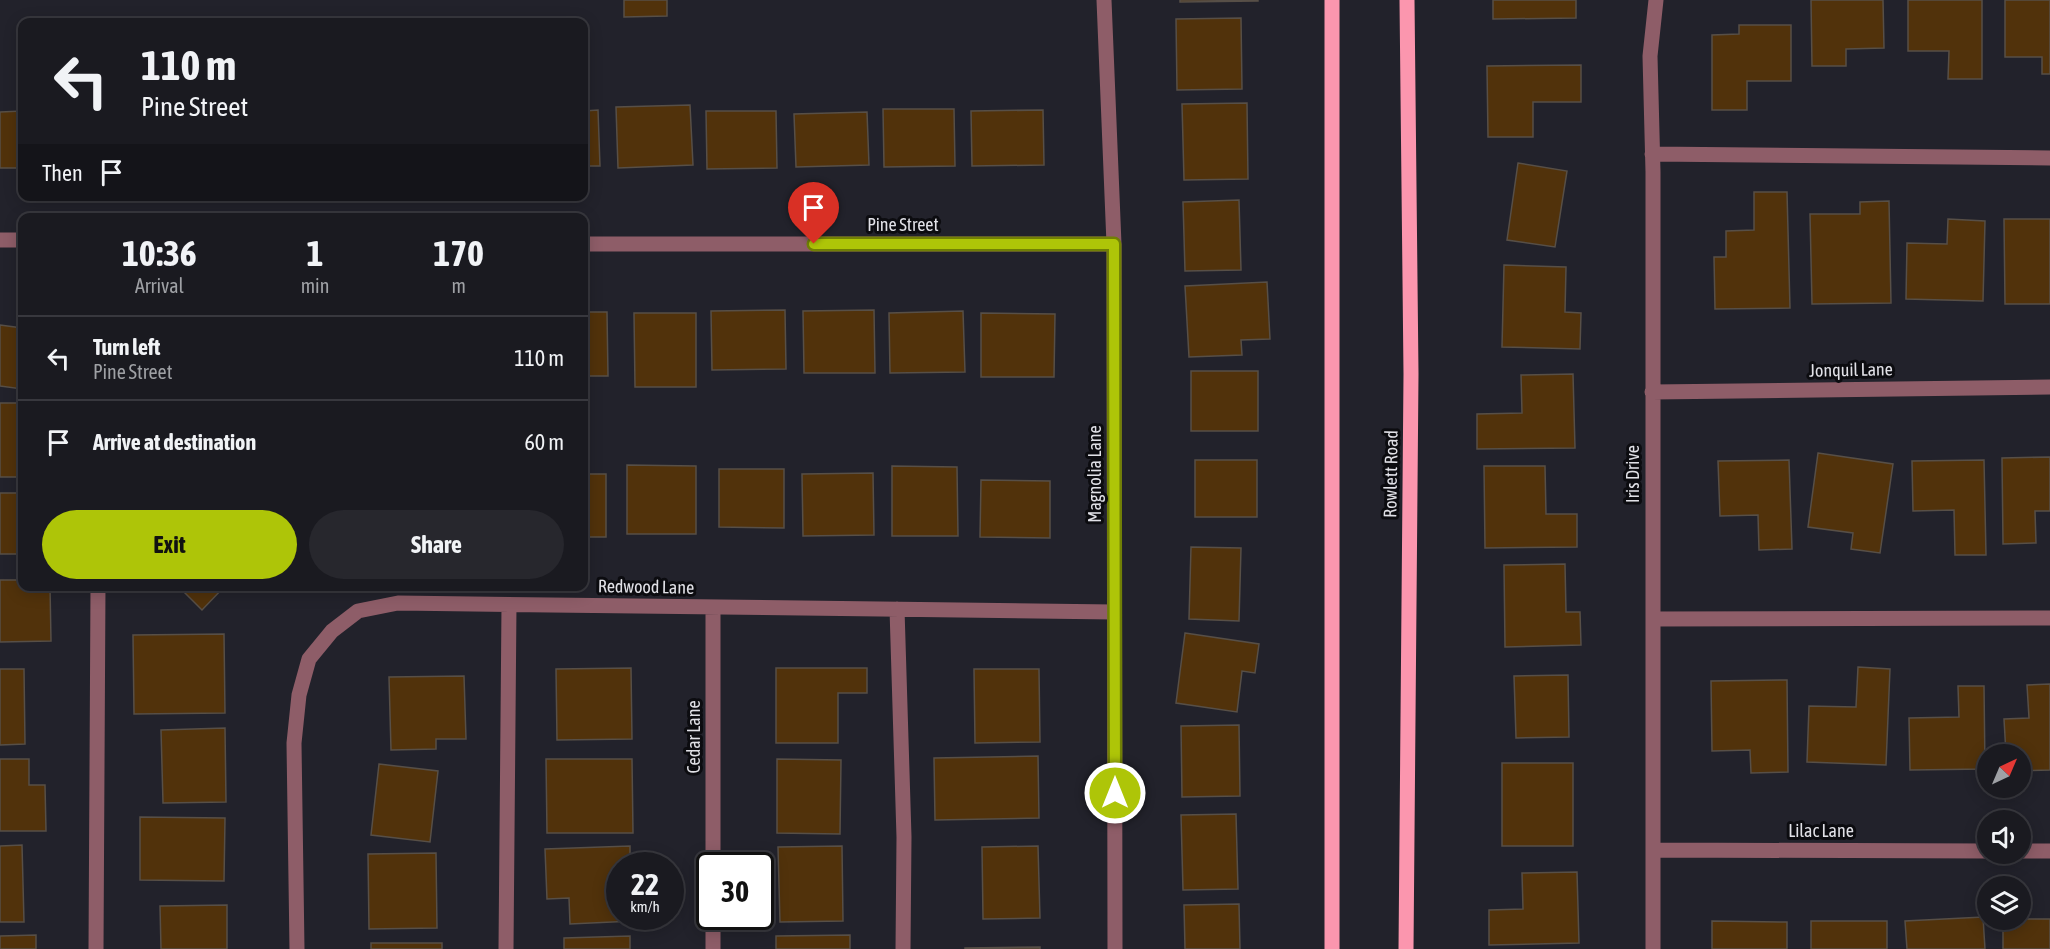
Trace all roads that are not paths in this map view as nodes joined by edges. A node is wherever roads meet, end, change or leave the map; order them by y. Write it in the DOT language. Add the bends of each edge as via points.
graph roads {
  1 [pos="1104,0"];
  2 [pos="1332,0"];
  3 [pos="1407,0"];
  4 [pos="1656,0"];
  5 [pos="1652,154"];
  6 [pos="2050,158"];
  7 [pos="0,240"];
  8 [pos="18,240"];
  9 [pos="588,244"];
  10 [pos="1114,244"];
  11 [pos="2050,387"];
  12 [pos="1652,392"];
  13 [pos="98,591"];
  14 [pos="509,605"];
  15 [pos="713,608"];
  16 [pos="897,609"];
  17 [pos="1114,612"];
  18 [pos="2050,618"];
  19 [pos="1653,619"];
  20 [pos="1654,850"];
  21 [pos="1977,851"];
  22 [pos="2031,851"];
  23 [pos="2050,851"];
  24 [pos="713,852"];
  25 [pos="713,930"];
  26 [pos="96,949"];
  27 [pos="297,949"];
  28 [pos="506,949"];
  29 [pos="713,949"];
  30 [pos="903,949"];
  31 [pos="1114,949"];
  32 [pos="1332,949"];
  33 [pos="1406,949"];
  34 [pos="1653,949"];
  1 -- 10 [label="street, Magnolia Lane"];
  2 -- 32 [label="main road"];
  3 -- 33 [label="main road, Rowlett Road" via="1411,374"];
  4 -- 5 [label="street, Iris Drive" via="1650,56"];
  5 -- 6 [label="street"];
  5 -- 12 [label="street, Iris Drive"];
  7 -- 8 [label="street"];
  9 -- 10 [label="street, Pine Street"];
  10 -- 17 [label="street, Magnolia Lane"];
  11 -- 12 [label="street, Jonquil Lane"];
  12 -- 19 [label="street, Iris Drive"];
  13 -- 26 [label="street"];
  14 -- 15 [label="street, Redwood Lane"];
  14 -- 27 [label="street, Redwood Lane" via="398,603 358,611 332,631 309,658 299,695 294,743"];
  14 -- 28 [label="street"];
  15 -- 16 [label="street, Redwood Lane"];
  15 -- 24 [label="street, Cedar Lane"];
  16 -- 17 [label="street, Redwood Lane"];
  16 -- 30 [label="street"];
  17 -- 31 [label="street, Magnolia Lane"];
  18 -- 19 [label="street"];
  19 -- 20 [label="street, Iris Drive"];
  20 -- 21 [label="street, Lilac Lane"];
  20 -- 34 [label="street, Iris Drive"];
  22 -- 23 [label="street"];
  25 -- 29 [label="street"];
}
